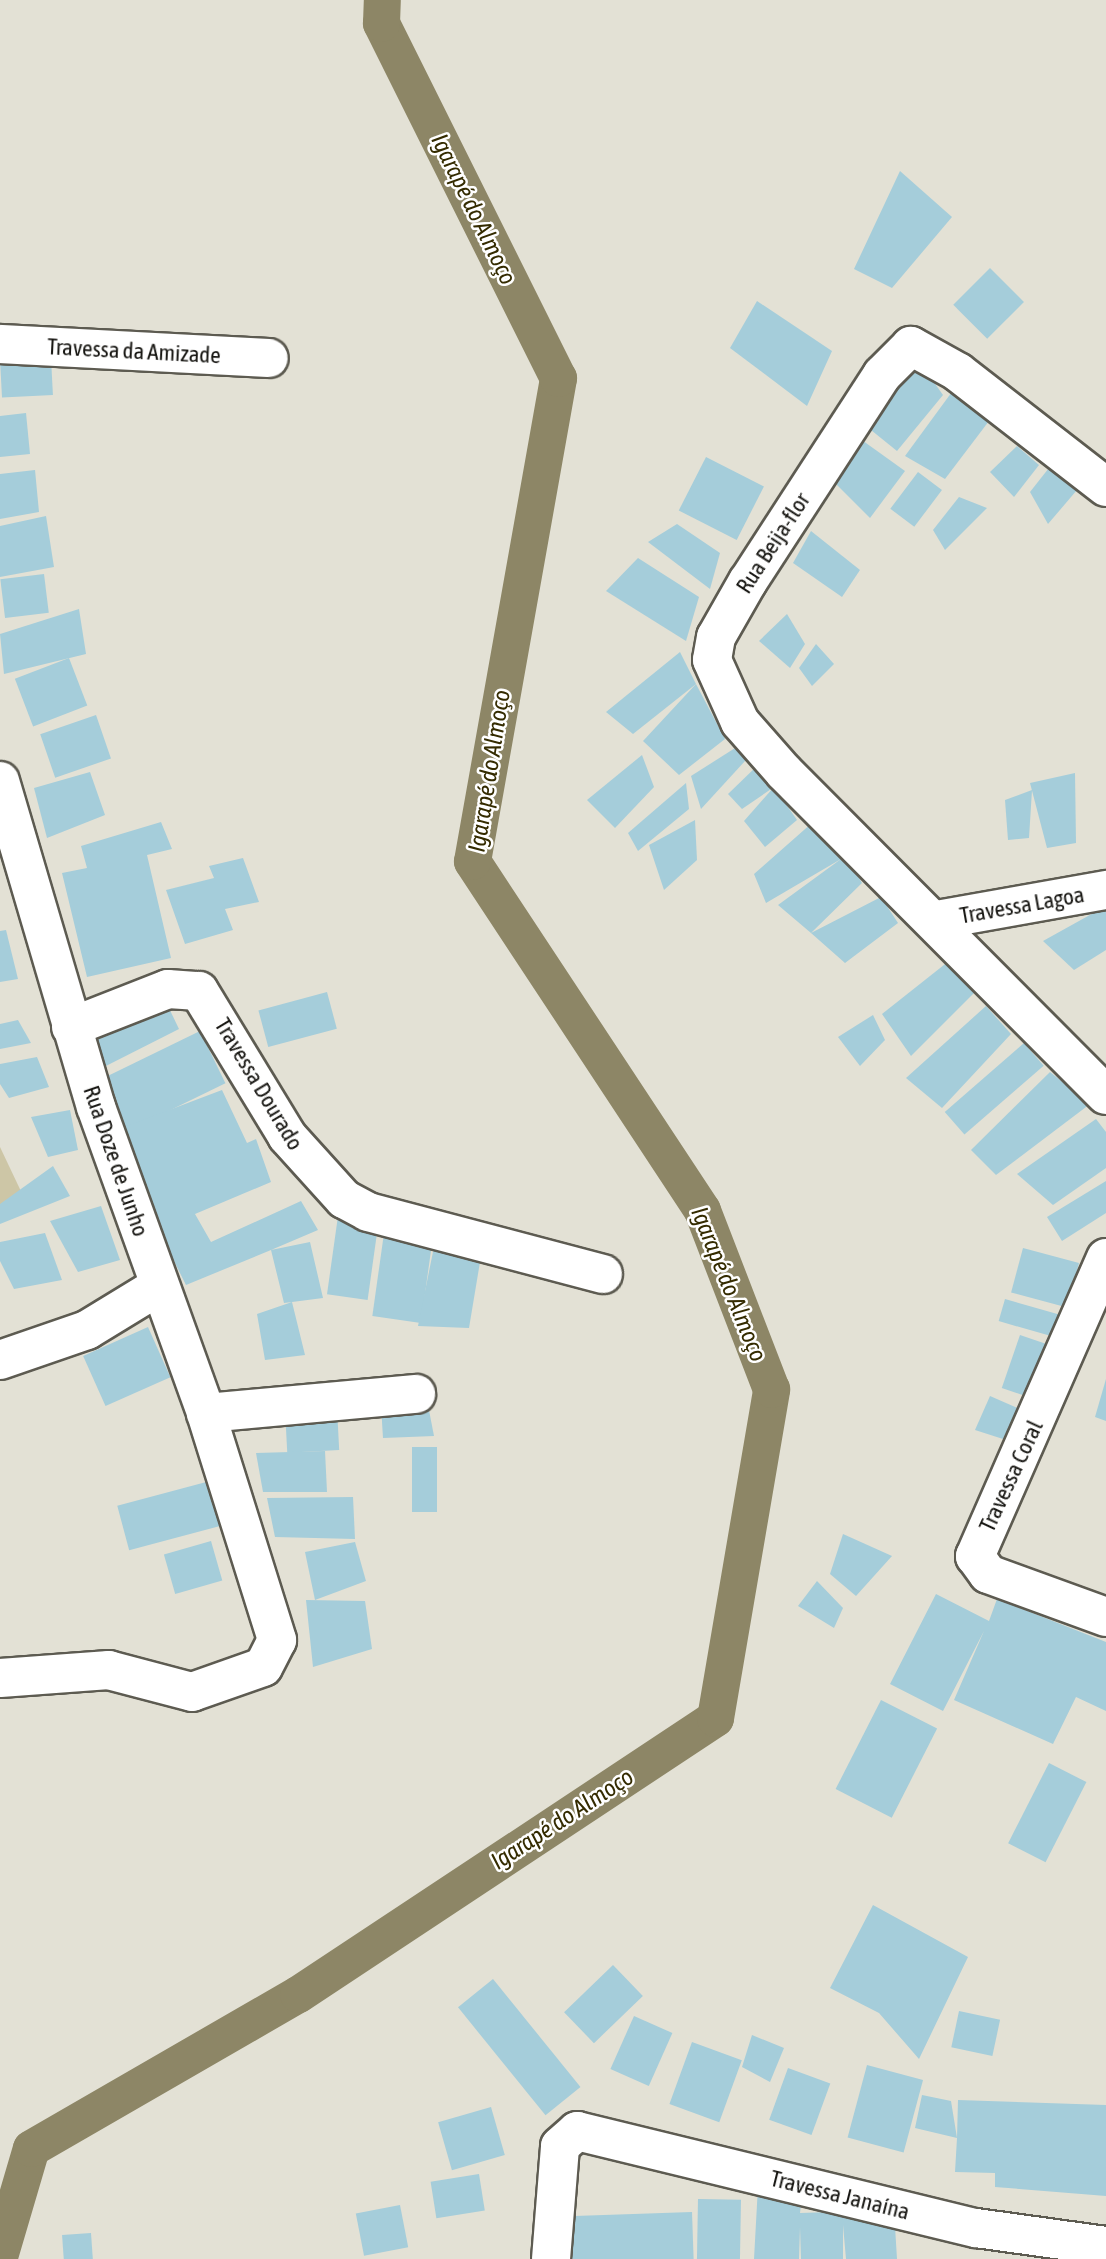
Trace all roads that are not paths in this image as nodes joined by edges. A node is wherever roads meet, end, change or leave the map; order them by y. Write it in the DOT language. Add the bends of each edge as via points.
graph roads {
  1 [pos="0,344"];
  2 [pos="269,358"];
  3 [pos="1106,487"];
  4 [pos="0,781"];
  5 [pos="1106,890"];
  6 [pos="937,920"];
  7 [pos="71,1027"];
  8 [pos="1106,1095"];
  9 [pos="1106,1258"];
  10 [pos="603,1274"];
  11 [pos="159,1286"];
  12 [pos="0,1360"];
  13 [pos="416,1395"];
  14 [pos="206,1413"];
  15 [pos="1106,1617"];
  16 [pos="0,1678"];
  17 [pos="1106,2246"];
  18 [pos="551,2259"];
  1 -- 2 [label="street, Travessa da Amizade"];
  3 -- 6 [label="street, Rua Beija-flor" via="958,372 912,346 882,375 716,637 718,684 740,722"];
  4 -- 7 [label="street, Rua Doze de Junho"];
  5 -- 6 [label="street, Travessa Lagoa"];
  6 -- 8 [label="street"];
  7 -- 10 [label="street, Travessa Dourado" via="168,989 199,991 287,1136 344,1199 368,1212"];
  7 -- 11 [label="street, Rua Doze de Junho"];
  9 -- 15 [label="street, Travessa Coral" via="975,1556 978,1566 999,1578"];
  11 -- 12 [label="street" via="87,1330"];
  11 -- 14 [label="street, Rua Doze de Junho"];
  13 -- 14 [label="street"];
  14 -- 16 [label="street, Rua Doze de Junho" via="274,1626 273,1657 249,1675 192,1692 109,1670"];
  17 -- 18 [label="street, Travessa Janaína" via="976,2228 577,2131 560,2146"];
}
